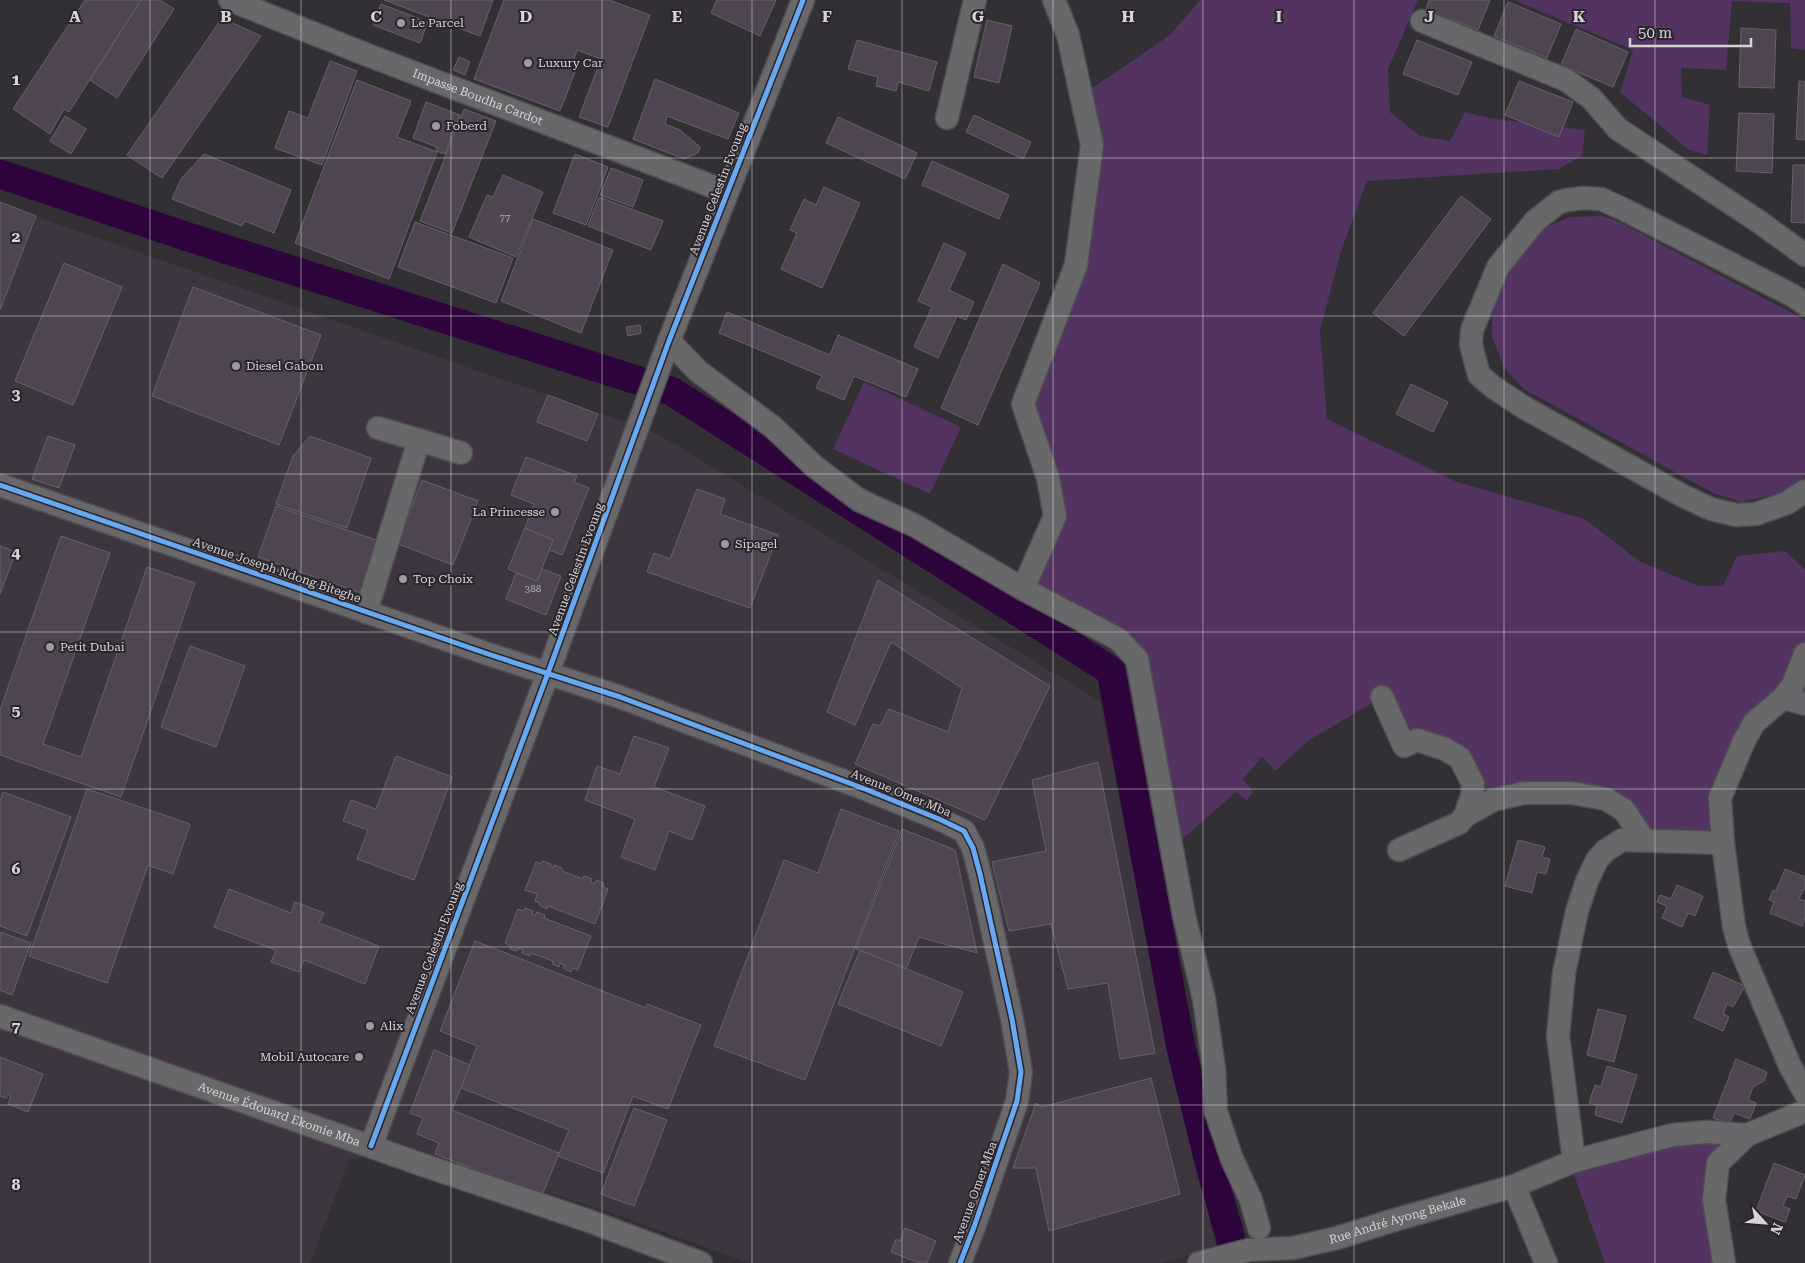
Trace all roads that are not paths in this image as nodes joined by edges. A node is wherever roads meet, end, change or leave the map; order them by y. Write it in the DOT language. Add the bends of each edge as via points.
graph roads {
  1 [pos="230,0"];
  2 [pos="803,0"];
  3 [pos="975,0"];
  4 [pos="1054,0"];
  5 [pos="1422,21"];
  6 [pos="947,118"];
  7 [pos="727,192"];
  8 [pos="1805,256"];
  9 [pos="1805,304"];
  10 [pos="669,342"];
  11 [pos="378,428"];
  12 [pos="419,440"];
  13 [pos="461,454"];
  14 [pos="0,485"];
  15 [pos="1805,490"];
  16 [pos="1023,588"];
  17 [pos="366,612"];
  18 [pos="1805,654"];
  19 [pos="548,673"];
  20 [pos="1382,697"];
  21 [pos="1783,698"];
  22 [pos="1805,704"];
  23 [pos="1465,816"];
  24 [pos="1644,840"];
  25 [pos="1724,843"];
  26 [pos="1399,850"];
  27 [pos="0,1016"];
  28 [pos="1805,1093"];
  29 [pos="1805,1110"];
  30 [pos="1747,1135"];
  31 [pos="371,1146"];
  32 [pos="1574,1161"];
  33 [pos="1514,1186"];
  34 [pos="1258,1228"];
  35 [pos="1210,1260"];
  36 [pos="701,1263"];
  37 [pos="960,1263"];
  38 [pos="1546,1263"];
  39 [pos="1724,1263"];
  1 -- 7 [label="street, Impasse Boudha Cardot"];
  2 -- 7 [label="street, Avenue Celestin Evoung"];
  3 -- 6 [label="street"];
  4 -- 16 [label="street" via="1068,35 1092,144 1076,265 1023,404 1048,478 1055,516"];
  5 -- 8 [label="street" via="1566,80 1591,98 1618,130 1758,221"];
  7 -- 10 [label="street, Avenue Celestin Evoung"];
  9 -- 15 [label="street" via="1625,210 1601,199 1583,198 1559,202 1535,221 1498,267 1472,330 1471,345 1479,375 1493,387 1573,436 1697,503 1736,515 1756,514 1787,503"];
  10 -- 16 [label="street" via="698,371 773,427 814,466 859,500 914,524"];
  10 -- 19 [label="street, Avenue Celestin Evoung"];
  11 -- 12 [label="street"];
  12 -- 13 [label="street"];
  12 -- 17 [label="street"];
  14 -- 17 [label="street, Avenue Joseph Ndong Biteghe"];
  16 -- 34 [label="street" via="1118,639 1137,659 1184,915 1204,999 1214,1068 1216,1112 1232,1159 1251,1200"];
  17 -- 19 [label="street, Avenue Joseph Ndong Biteghe"];
  18 -- 21 [label="street" via="1793,685"];
  19 -- 31 [label="street, Avenue Celestin Evoung"];
  19 -- 37 [label="street, Avenue Omer Mba" via="866,789 964,831 973,848 980,874 1021,1072 1017,1101"];
  20 -- 23 [label="street" via="1404,746 1417,740 1445,749 1460,758 1473,784"];
  21 -- 22 [label="street"];
  21 -- 25 [label="street" via="1754,723 1720,798"];
  23 -- 24 [label="street" via="1493,800 1524,793 1572,793 1606,799 1624,810"];
  23 -- 26 [label="street" via="1459,823"];
  24 -- 25 [label="street"];
  24 -- 32 [label="street" via="1622,840 1605,851 1597,860 1576,911 1564,974 1558,1036"];
  25 -- 28 [label="street" via="1739,945"];
  27 -- 31 [label="street, Avenue Édouard Ekomie Mba"];
  29 -- 30 [label="street"];
  30 -- 32 [label="street, Rue André Ayong Bekale" via="1707,1132 1672,1135"];
  30 -- 39 [label="street" via="1718,1163 1714,1200"];
  31 -- 36 [label="street, Avenue Édouard Ekomie Mba"];
  32 -- 33 [label="street, Rue André Ayong Bekale"];
  33 -- 35 [label="street, Rue André Ayong Bekale" via="1337,1238 1294,1248 1248,1250"];
  33 -- 38 [label="street"];
}
